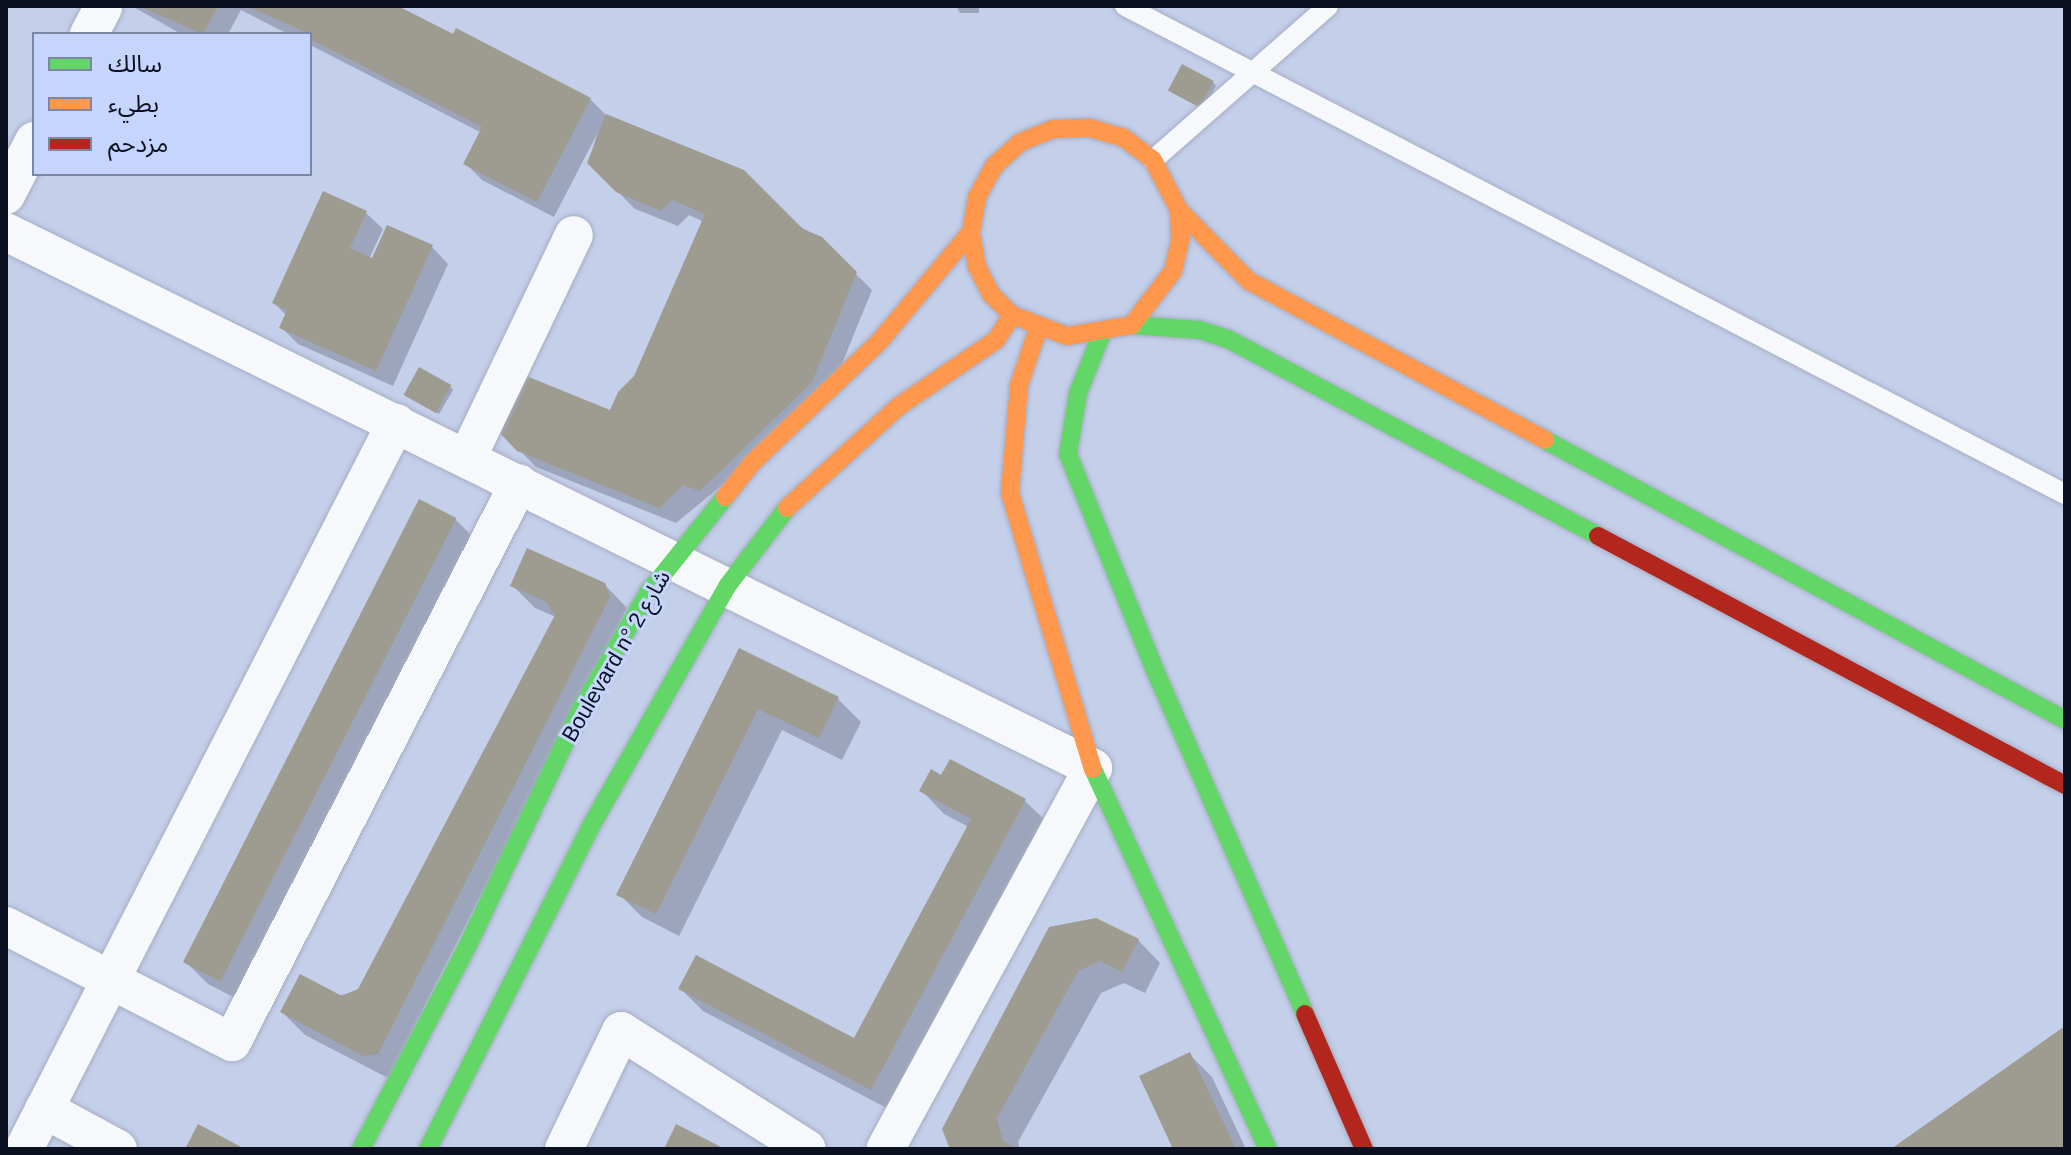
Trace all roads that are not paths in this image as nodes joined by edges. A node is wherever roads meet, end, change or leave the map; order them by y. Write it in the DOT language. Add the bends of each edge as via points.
graph roads {
  1 [pos="1125,6"];
  2 [pos="1328,6"];
  3 [pos="1252,74"];
  4 [pos="32,145"];
  5 [pos="1153,160"];
  6 [pos="6,195"];
  7 [pos="1179,210"];
  8 [pos="6,232"];
  9 [pos="971,232"];
  10 [pos="574,235"];
  11 [pos="1012,315"];
  12 [pos="1132,325"];
  13 [pos="1038,329"];
  14 [pos="1102,333"];
  15 [pos="396,423"];
  16 [pos="467,458"];
  17 [pos="519,483"];
  18 [pos="2065,494"];
  19 [pos="674,559"];
  20 [pos="728,585"];
  21 [pos="2065,720"];
  22 [pos="1093,768"];
  23 [pos="2065,785"];
  24 [pos="6,926"];
  25 [pos="110,980"];
  26 [pos="44,1109"];
  27 [pos="24,1149"];
  28 [pos="118,1149"];
  29 [pos="361,1149"];
  30 [pos="428,1149"];
  31 [pos="564,1149"];
  32 [pos="807,1149"];
  33 [pos="885,1149"];
  34 [pos="1268,1149"];
  35 [pos="1364,1149"];
  1 -- 3 [label="lane"];
  2 -- 3 [label="lane"];
  3 -- 5 [label="lane"];
  3 -- 18 [label="lane"];
  4 -- 6 [label="street"];
  5 -- 7 [label="main road"];
  5 -- 9 [label="main road" via="1124,138 1090,128 1054,129 1021,142 994,166 977,197"];
  7 -- 12 [label="main road" via="1180,241 1173,271"];
  7 -- 21 [label="main road" via="1249,281"];
  8 -- 15 [label="street"];
  9 -- 11 [label="main road" via="977,267 991,294"];
  9 -- 19 [label="main road, Boulevard n° شارع 2" via="879,342 752,463"];
  10 -- 16 [label="street"];
  11 -- 13 [label="main road"];
  11 -- 20 [label="main road" via="996,340 899,406 834,461 765,531"];
  12 -- 14 [label="main road"];
  12 -- 23 [label="main road" via="1200,330 1228,339"];
  13 -- 14 [label="main road" via="1067,336"];
  13 -- 22 [label="main road" via="1019,385 1010,493"];
  14 -- 35 [label="main road" via="1078,393 1068,454 1154,668"];
  15 -- 16 [label="street"];
  15 -- 25 [label="street"];
  16 -- 17 [label="street"];
  17 -- 19 [label="street"];
  17 -- 25 [label="street" via="232,1042"];
  19 -- 20 [label="street"];
  19 -- 29 [label="main road, Boulevard n° شارع 2" via="581,709 468,945"];
  20 -- 22 [label="street"];
  20 -- 30 [label="main road" via="591,826"];
  22 -- 33 [label="street"];
  22 -- 34 [label="main road"];
  24 -- 25 [label="street"];
  25 -- 26 [label="street"];
  26 -- 27 [label="street"];
  26 -- 28 [label="street"];
  31 -- 32 [label="street" via="621,1031"];
}
